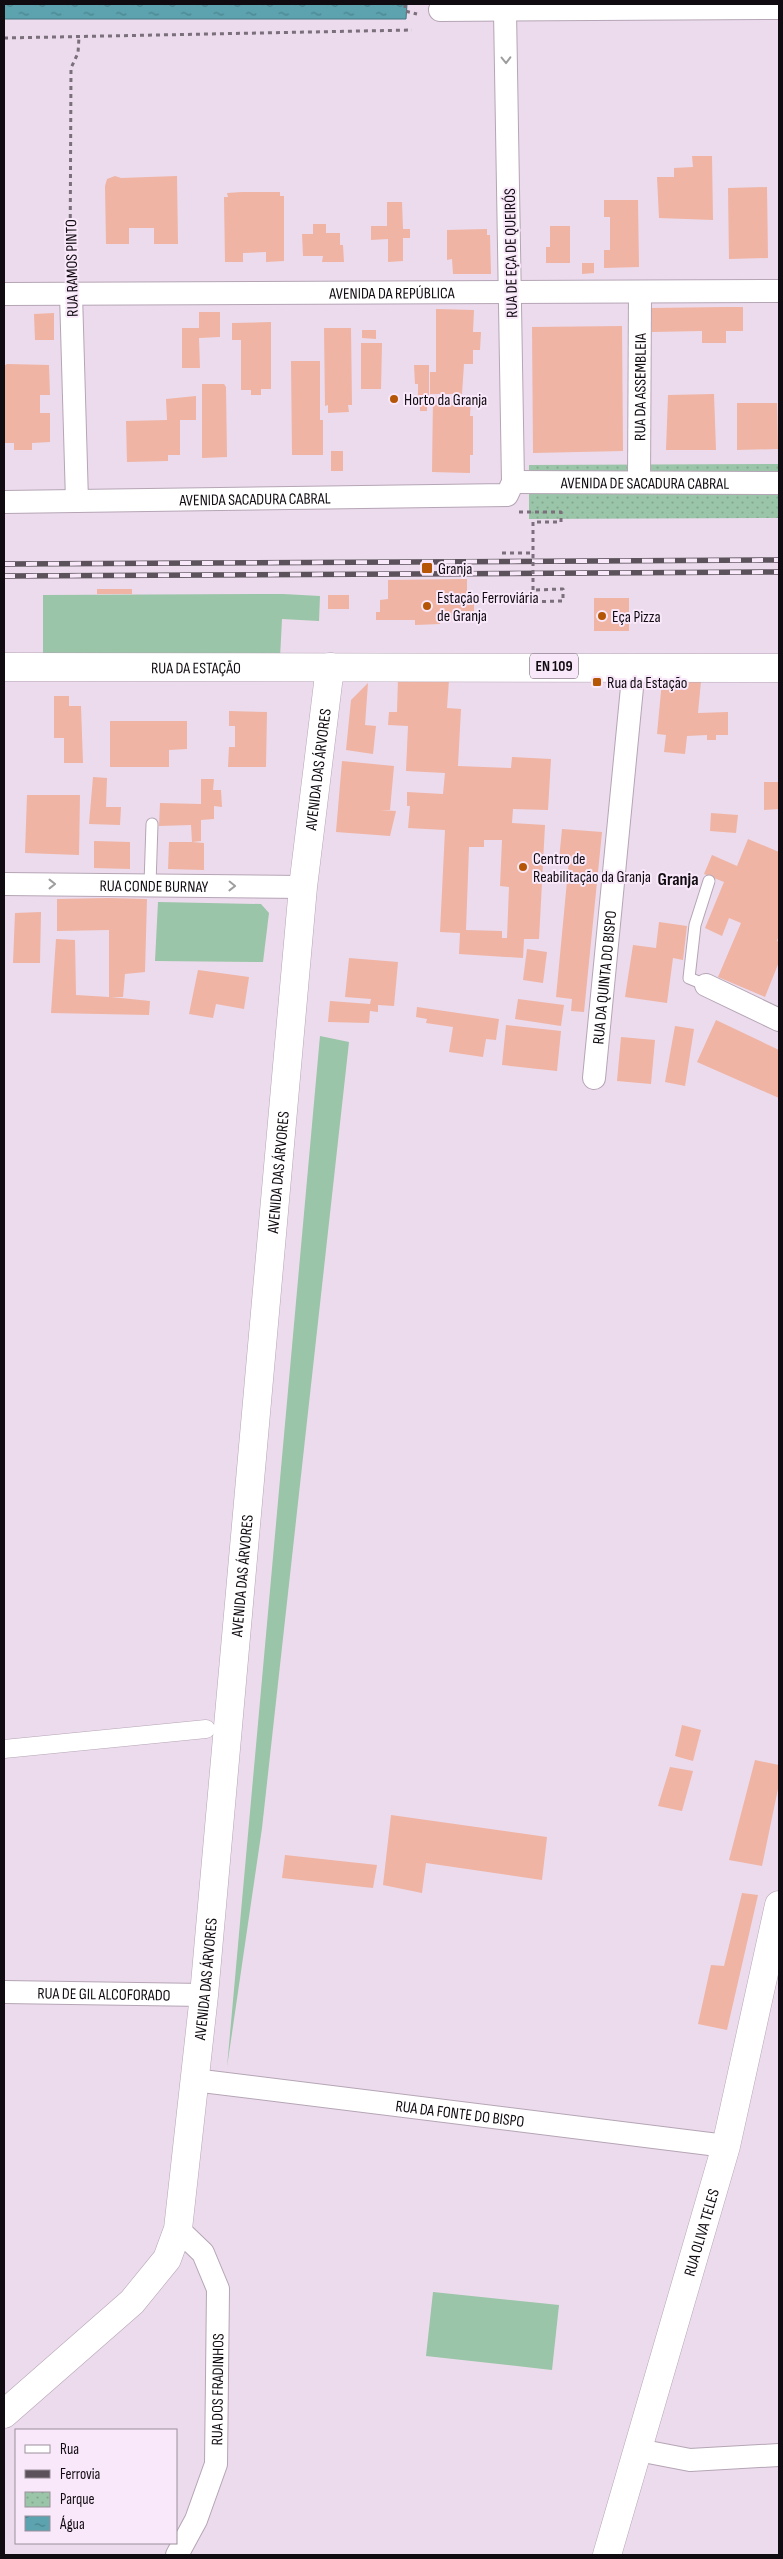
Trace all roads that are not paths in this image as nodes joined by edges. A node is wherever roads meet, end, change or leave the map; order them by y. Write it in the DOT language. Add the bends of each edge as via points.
graph roads {
  1 [pos="779,8"];
  2 [pos="440,10"];
  3 [pos="506,11"];
  4 [pos="779,291"];
  5 [pos="640,292"];
  6 [pos="511,293"];
  7 [pos="4,294"];
  8 [pos="71,294"];
  9 [pos="639,482"];
  10 [pos="779,483"];
  11 [pos="513,496"];
  12 [pos="4,502"];
  13 [pos="77,502"];
  14 [pos="634,666"];
  15 [pos="4,667"];
  16 [pos="330,667"];
  17 [pos="779,668"];
  18 [pos="152,824"];
  19 [pos="709,881"];
  20 [pos="4,884"];
  21 [pos="150,884"];
  22 [pos="303,887"];
  23 [pos="706,985"];
  24 [pos="779,1020"];
  25 [pos="594,1078"];
  26 [pos="206,1730"];
  27 [pos="4,1749"];
  28 [pos="779,1905"];
  29 [pos="776,1937"];
  30 [pos="4,1992"];
  31 [pos="204,1995"];
  32 [pos="194,2080"];
  33 [pos="726,2146"];
  34 [pos="178,2229"];
  35 [pos="4,2414"];
  36 [pos="638,2450"];
  37 [pos="779,2455"];
  38 [pos="177,2555"];
  39 [pos="607,2555"];
  1 -- 3 [label="street"];
  2 -- 3 [label="street"];
  3 -- 6 [label="street, RUA DE EÇA DE QUEIRÓS, one-way"];
  4 -- 5 [label="street, AVENIDA DA REPÚBLICA"];
  5 -- 6 [label="street, AVENIDA DA REPÚBLICA"];
  5 -- 9 [label="street, RUA DA ASSEMBLEIA"];
  6 -- 8 [label="street, AVENIDA DA REPÚBLICA"];
  6 -- 11 [label="street, RUA DE EÇA DE QUEIRÓS"];
  7 -- 8 [label="street, AVENIDA DA REPÚBLICA"];
  8 -- 13 [label="street, RUA RAMOS PINTO"];
  9 -- 10 [label="street, AVENIDA DE SACADURA CABRAL"];
  9 -- 11 [label="street, AVENIDA DE SACADURA CABRAL"];
  11 -- 13 [label="street, AVENIDA SACADURA CABRAL"];
  12 -- 13 [label="street, AVENIDA SACADURA CABRAL"];
  14 -- 16 [label="main road, RUA DA ESTAÇÃO / EN 109"];
  14 -- 17 [label="main road, RUA DA ESTAÇÃO / EN 109"];
  14 -- 25 [label="street, RUA DA QUINTA DO BISPO"];
  15 -- 16 [label="main road, RUA DA ESTAÇÃO / EN 109"];
  16 -- 22 [label="main road, AVENIDA DAS ÁRVORES"];
  18 -- 21 [label="lane"];
  19 -- 23 [label="lane" via="695,925 689,978"];
  20 -- 21 [label="street, RUA CONDE BURNAY, one-way"];
  21 -- 22 [label="street, RUA CONDE BURNAY, one-way"];
  22 -- 31 [label="main road, AVENIDA DAS ÁRVORES"];
  23 -- 24 [label="street"];
  26 -- 27 [label="street"];
  28 -- 29 [label="main road, RUA OLIVA TELES"];
  29 -- 33 [label="main road, RUA OLIVA TELES"];
  30 -- 31 [label="street, RUA DE GIL ALCOFORADO"];
  31 -- 32 [label="main road, AVENIDA DAS ÁRVORES"];
  32 -- 33 [label="street, RUA DA FONTE DO BISPO"];
  32 -- 34 [label="main road, AVENIDA DAS ÁRVORES"];
  33 -- 36 [label="main road, RUA OLIVA TELES"];
  34 -- 35 [label="main road, AVENIDA DAS ÁRVORES" via="167,2259 132,2302"];
  34 -- 38 [label="street, RUA DOS FRADINHOS" via="203,2253 218,2289 216,2464 196,2520"];
  36 -- 37 [label="street" via="690,2460"];
  36 -- 39 [label="main road, RUA OLIVA TELES"];
}
